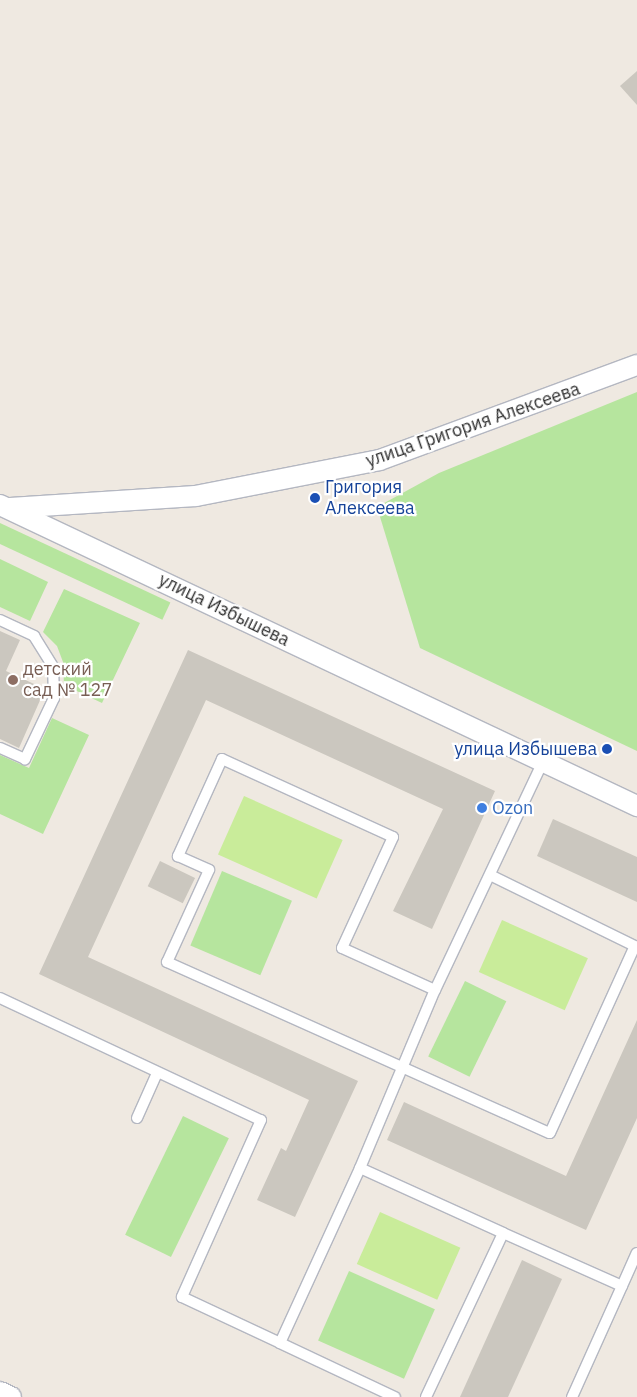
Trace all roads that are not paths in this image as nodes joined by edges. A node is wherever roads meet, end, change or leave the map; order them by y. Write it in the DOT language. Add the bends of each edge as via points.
graph roads {
  1 [pos="637,365"];
  2 [pos="4,506"];
  3 [pos="0,620"];
  4 [pos="0,748"];
  5 [pos="543,762"];
  6 [pos="637,806"];
  7 [pos="490,875"];
  8 [pos="435,990"];
  9 [pos="0,998"];
  10 [pos="403,1069"];
  11 [pos="157,1072"];
  12 [pos="137,1118"];
  13 [pos="360,1168"];
  14 [pos="503,1233"];
  15 [pos="637,1253"];
  16 [pos="622,1286"];
  17 [pos="280,1343"];
  18 [pos="0,1392"];
  19 [pos="11,1397"];
  20 [pos="395,1397"];
  21 [pos="426,1397"];
  22 [pos="572,1397"];
  1 -- 2 [label="street, улица Григория Алексеева" via="380,460 196,496"];
  2 -- 5 [label="street, улица Избышева"];
  3 -- 4 [label="lane" via="34,636 53,667 54,698 25,759"];
  5 -- 6 [label="street, улица Избышева"];
  5 -- 7 [label="lane"];
  7 -- 8 [label="lane"];
  7 -- 10 [label="lane" via="635,946 550,1134"];
  8 -- 10 [label="lane"];
  8 -- 10 [label="lane" via="342,948 392,837 222,759 178,856 209,870 167,962"];
  9 -- 11 [label="lane"];
  10 -- 13 [label="lane"];
  11 -- 12 [label="lane"];
  11 -- 17 [label="lane" via="261,1120 182,1297"];
  13 -- 14 [label="lane"];
  13 -- 17 [label="lane"];
  14 -- 16 [label="lane"];
  14 -- 21 [label="lane"];
  15 -- 16 [label="lane"];
  16 -- 22 [label="lane"];
  17 -- 20 [label="lane"];
  18 -- 19 [label="street"];
}
